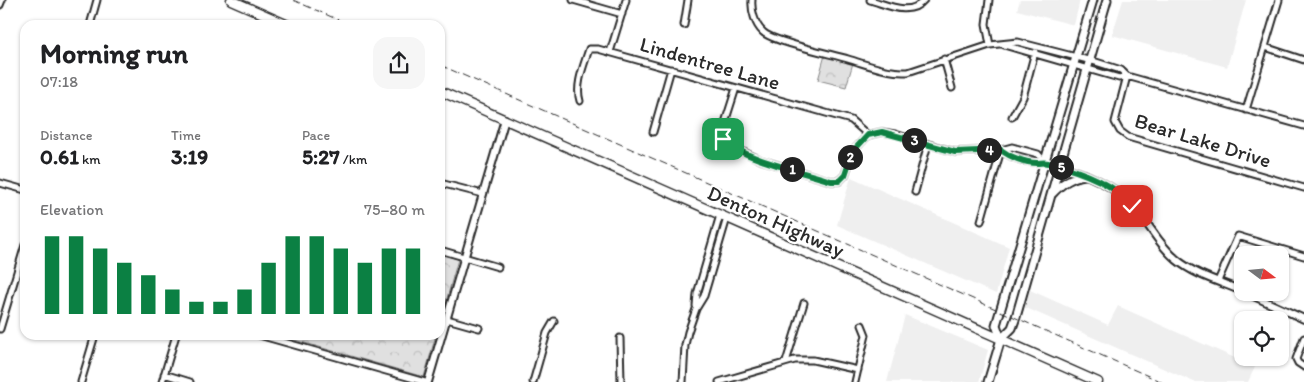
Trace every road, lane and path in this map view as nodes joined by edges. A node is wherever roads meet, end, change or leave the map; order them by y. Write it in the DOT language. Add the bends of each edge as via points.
graph roads {
  1 [pos="2,0"];
  2 [pos="97,0"];
  3 [pos="231,0"];
  4 [pos="574,0"];
  5 [pos="626,0"];
  6 [pos="688,0"];
  7 [pos="752,0"];
  8 [pos="870,0"];
  9 [pos="989,0"];
  10 [pos="1093,0"];
  11 [pos="1107,0"];
  12 [pos="1279,0"];
  13 [pos="922,2"];
  14 [pos="0,6"];
  15 [pos="622,14"];
  16 [pos="269,17"];
  17 [pos="91,20"];
  18 [pos="268,20"];
  19 [pos="276,20"];
  20 [pos="684,25"];
  21 [pos="998,44"];
  22 [pos="990,45"];
  23 [pos="1037,47"];
  24 [pos="1265,48"];
  25 [pos="610,52"];
  26 [pos="1035,54"];
  27 [pos="1076,57"];
  28 [pos="944,59"];
  29 [pos="1304,60"];
  30 [pos="1090,61"];
  31 [pos="1074,65"];
  32 [pos="671,69"];
  33 [pos="1087,69"];
  34 [pos="1127,76"];
  35 [pos="736,88"];
  36 [pos="952,88"];
  37 [pos="445,93"];
  38 [pos="580,101"];
  39 [pos="1246,110"];
  40 [pos="1012,117"];
  41 [pos="505,119"];
  42 [pos="1304,126"];
  43 [pos="653,132"];
  44 [pos="868,135"];
  45 [pos="928,144"];
  46 [pos="1001,150"];
  47 [pos="1045,162"];
  48 [pos="1059,166"];
  49 [pos="1085,175"];
  50 [pos="0,183"];
  51 [pos="445,184"];
  52 [pos="1304,188"];
  53 [pos="20,189"];
  54 [pos="915,192"];
  55 [pos="483,194"];
  56 [pos="1050,196"];
  57 [pos="724,217"];
  58 [pos="981,221"];
  59 [pos="445,251"];
  60 [pos="465,256"];
  61 [pos="1304,256"];
  62 [pos="20,262"];
  63 [pos="706,265"];
  64 [pos="498,267"];
  65 [pos="713,267"];
  66 [pos="1218,281"];
  67 [pos="1234,288"];
  68 [pos="1264,301"];
  69 [pos="804,303"];
  70 [pos="696,309"];
  71 [pos="447,319"];
  72 [pos="1304,319"];
  73 [pos="554,321"];
  74 [pos="445,325"];
  75 [pos="862,326"];
  76 [pos="479,328"];
  77 [pos="0,329"];
  78 [pos="620,338"];
  79 [pos="1304,338"];
  80 [pos="1001,339"];
  81 [pos="94,340"];
  82 [pos="174,340"];
  83 [pos="285,340"];
  84 [pos="440,340"];
  85 [pos="786,362"];
  86 [pos="1304,367"];
  87 [pos="858,370"];
  88 [pos="164,374"];
  89 [pos="81,382"];
  90 [pos="162,382"];
  91 [pos="190,382"];
  92 [pos="426,382"];
  93 [pos="533,382"];
  94 [pos="620,382"];
  95 [pos="683,382"];
  96 [pos="719,382"];
  97 [pos="855,382"];
  98 [pos="988,382"];
  99 [pos="1098,382"];
  1 -- 14 [label="street"];
  2 -- 17 [label="street"];
  3 -- 16 [label="main road"];
  4 -- 15 [label="street"];
  5 -- 15 [label="street"];
  6 -- 20 [label="street"];
  7 -- 28 [label="street" via="754,19 763,32 798,46 894,71 908,72"];
  8 -- 13 [label="street" via="910,10"];
  9 -- 22 [label="street" via="986,24"];
  10 -- 27 [label="main road"];
  11 -- 30 [label="main road"];
  12 -- 24 [label="street"];
  15 -- 25 [label="street"];
  16 -- 18 [label="street"];
  16 -- 19 [label="main road"];
  21 -- 22 [label="street"];
  21 -- 23 [label="street" via="1018,42"];
  21 -- 26 [label="street"];
  22 -- 28 [label="street"];
  23 -- 26 [label="street"];
  23 -- 27 [label="street"];
  24 -- 29 [label="street"];
  24 -- 39 [label="street"];
  25 -- 32 [label="street, Lindentree Lane"];
  25 -- 38 [label="street, Lindentree Lane" via="589,49 579,84"];
  26 -- 31 [label="street"];
  26 -- 40 [label="street" via="1023,98"];
  27 -- 30 [label="street"];
  27 -- 31 [label="main road"];
  28 -- 36 [label="street"];
  30 -- 33 [label="main road"];
  30 -- 34 [label="street" via="1121,70"];
  31 -- 33 [label="street"];
  31 -- 47 [label="main road"];
  32 -- 35 [label="street, Lindentree Lane"];
  32 -- 43 [label="street"];
  33 -- 34 [label="street" via="1119,78"];
  33 -- 48 [label="main road"];
  34 -- 39 [label="street"];
  34 -- 52 [label="street, Bear Lake Drive" via="1115,122 1124,134"];
  35 -- 44 [label="street, Lindentree Lane" via="851,120"];
  35 -- 44 [label="street" via="722,132 723,139 761,160 839,181 845,175 855,149"];
  37 -- 41 [label="main road, Denton Highway"];
  39 -- 42 [label="street"];
  41 -- 55 [label="street"];
  41 -- 57 [label="main road, Denton Highway"];
  44 -- 45 [label="street" via="882,132"];
  45 -- 46 [label="street" via="955,152"];
  45 -- 54 [label="street"];
  46 -- 47 [label="street" via="1009,156 1035,163"];
  46 -- 47 [label="street" via="1012,147 1038,154"];
  46 -- 58 [label="street"];
  47 -- 48 [label="street"];
  47 -- 80 [label="main road" via="996,325"];
  48 -- 49 [label="street"];
  48 -- 56 [label="main road"];
  49 -- 56 [label="main road" via="1071,178"];
  49 -- 66 [label="street" via="1128,201 1177,260"];
  50 -- 53 [label="street"];
  51 -- 55 [label="street"];
  55 -- 60 [label="street"];
  56 -- 80 [label="main road" via="1016,317 1012,328"];
  57 -- 63 [label="street"];
  57 -- 65 [label="street"];
  57 -- 80 [label="main road, Denton Highway"];
  59 -- 60 [label="street"];
  60 -- 64 [label="street"];
  60 -- 71 [label="street"];
  61 -- 66 [label="street" via="1238,236"];
  62 -- 77 [label="street"];
  63 -- 65 [label="street"];
  63 -- 70 [label="street"];
  65 -- 70 [label="street" via="704,296"];
  66 -- 67 [label="street"];
  68 -- 72 [label="street"];
  69 -- 85 [label="street"];
  70 -- 95 [label="street" via="685,345"];
  71 -- 74 [label="street"];
  71 -- 76 [label="street"];
  73 -- 93 [label="street" via="547,333"];
  75 -- 87 [label="street" via="866,335"];
  78 -- 94 [label="street"];
  79 -- 86 [label="street" via="1296,359"];
  80 -- 98 [label="main road"];
  80 -- 99 [label="main road, Denton Highway"];
  81 -- 89 [label="street"];
  82 -- 88 [label="street"];
  83 -- 92 [label="street"];
  84 -- 92 [label="street"];
  85 -- 87 [label="street" via="813,360"];
  85 -- 96 [label="street"];
  87 -- 97 [label="street"];
  88 -- 90 [label="street"];
  88 -- 91 [label="street"];
}
